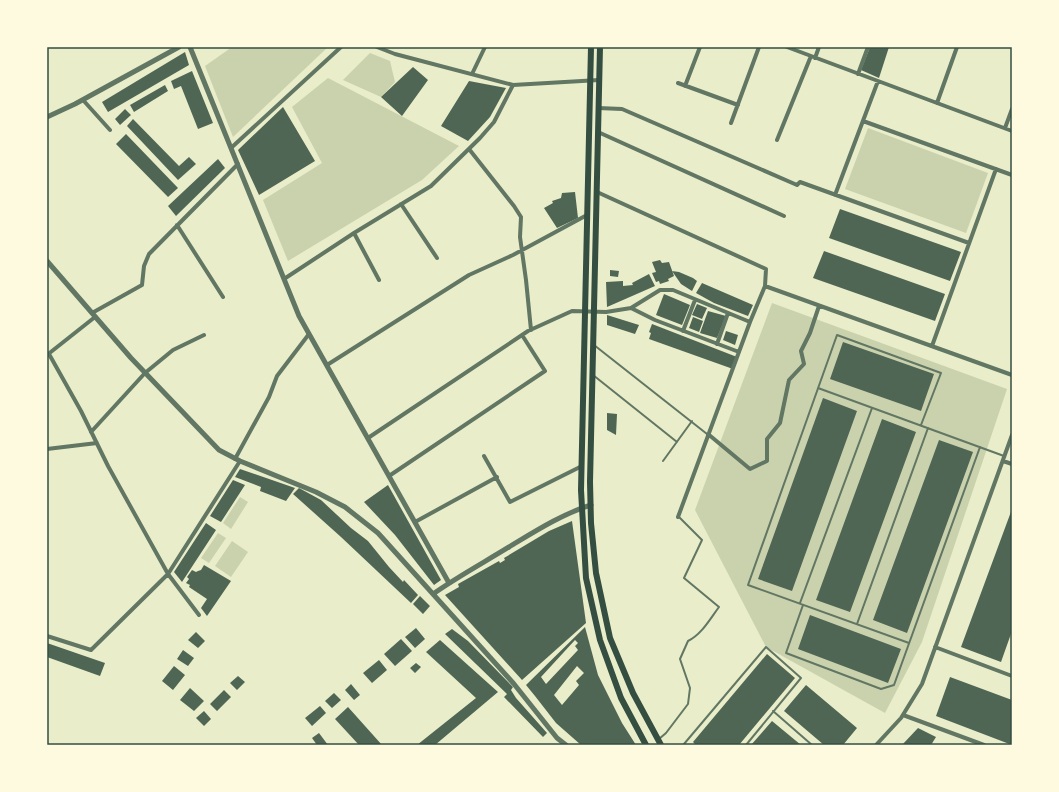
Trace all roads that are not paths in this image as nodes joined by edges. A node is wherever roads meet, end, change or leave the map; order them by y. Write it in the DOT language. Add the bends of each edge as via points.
graph roads {
  1 [pos="179,47"];
  2 [pos="190,47"];
  3 [pos="341,47"];
  4 [pos="377,47"];
  5 [pos="485,47"];
  6 [pos="591,47"];
  7 [pos="600,47"];
  8 [pos="700,47"];
  9 [pos="759,47"];
  10 [pos="786,47"];
  11 [pos="819,47"];
  12 [pos="868,47"];
  13 [pos="956,47"];
  14 [pos="813,57"];
  15 [pos="472,74"];
  16 [pos="858,74"];
  17 [pos="599,80"];
  18 [pos="590,81"];
  19 [pos="878,81"];
  20 [pos="678,83"];
  21 [pos="513,85"];
  22 [pos="685,86"];
  23 [pos="83,100"];
  24 [pos="937,103"];
  25 [pos="738,105"];
  26 [pos="598,108"];
  27 [pos="1012,109"];
  28 [pos="47,117"];
  29 [pos="863,121"];
  30 [pos="731,123"];
  31 [pos="1005,128"];
  32 [pos="110,130"];
  33 [pos="1012,131"];
  34 [pos="598,132"];
  35 [pos="777,140"];
  36 [pos="231,148"];
  37 [pos="468,149"];
  38 [pos="238,164"];
  39 [pos="996,169"];
  40 [pos="1012,175"];
  41 [pos="597,192"];
  42 [pos="835,195"];
  43 [pos="401,204"];
  44 [pos="587,215"];
  45 [pos="784,216"];
  46 [pos="177,225"];
  47 [pos="354,233"];
  48 [pos="969,243"];
  49 [pos="523,250"];
  50 [pos="437,258"];
  51 [pos="47,261"];
  52 [pos="284,279"];
  53 [pos="379,280"];
  54 [pos="765,286"];
  55 [pos="223,298"];
  56 [pos="695,300"];
  57 [pos="819,306"];
  58 [pos="631,308"];
  59 [pos="585,312"];
  60 [pos="594,312"];
  61 [pos="728,313"];
  62 [pos="94,315"];
  63 [pos="750,322"];
  64 [pos="531,330"];
  65 [pos="684,332"];
  66 [pos="309,334"];
  67 [pos="204,335"];
  68 [pos="522,335"];
  69 [pos="593,344"];
  70 [pos="717,344"];
  71 [pos="932,346"];
  72 [pos="739,352"];
  73 [pos="48,354"];
  74 [pos="327,365"];
  75 [pos="145,373"];
  76 [pos="592,374"];
  77 [pos="1012,375"];
  78 [pos="818,388"];
  79 [pos="872,408"];
  80 [pos="692,422"];
  81 [pos="921,426"];
  82 [pos="928,428"];
  83 [pos="92,432"];
  84 [pos="708,434"];
  85 [pos="1012,435"];
  86 [pos="368,438"];
  87 [pos="677,442"];
  88 [pos="97,443"];
  89 [pos="980,447"];
  90 [pos="47,449"];
  91 [pos="484,456"];
  92 [pos="1004,456"];
  93 [pos="238,460"];
  94 [pos="663,461"];
  95 [pos="1003,461"];
  96 [pos="1012,464"];
  97 [pos="582,466"];
  98 [pos="389,476"];
  99 [pos="497,477"];
  100 [pos="590,506"];
  101 [pos="582,508"];
  102 [pos="678,516"];
  103 [pos="415,522"];
  104 [pos="168,574"];
  105 [pos="449,583"];
  106 [pos="433,594"];
  107 [pos="801,604"];
  108 [pos="199,615"];
  109 [pos="857,624"];
  110 [pos="47,636"];
  111 [pos="909,642"];
  112 [pos="935,647"];
  113 [pos="1012,676"];
  114 [pos="773,712"];
  115 [pos="903,715"];
  116 [pos="659,743"];
  117 [pos="566,745"];
  118 [pos="646,745"];
  119 [pos="685,745"];
  120 [pos="746,745"];
  121 [pos="812,745"];
  122 [pos="876,745"];
  123 [pos="984,745"];
  1 -- 23 [label="street"];
  2 -- 36 [label="street"];
  3 -- 36 [label="street"];
  4 -- 15 [label="street"];
  5 -- 15 [label="street"];
  6 -- 18 [label="main road"];
  7 -- 17 [label="main road"];
  8 -- 22 [label="street"];
  9 -- 25 [label="street"];
  10 -- 14 [label="street"];
  11 -- 14 [label="street"];
  12 -- 16 [label="street"];
  13 -- 24 [label="street"];
  14 -- 16 [label="street"];
  14 -- 35 [label="street"];
  15 -- 21 [label="street"];
  16 -- 19 [label="street"];
  17 -- 18 [label="street"];
  17 -- 26 [label="main road"];
  18 -- 21 [label="street"];
  18 -- 44 [label="main road"];
  19 -- 24 [label="street"];
  19 -- 29 [label="street"];
  20 -- 22 [label="street"];
  21 -- 37 [label="street" via="494,122"];
  22 -- 25 [label="street"];
  23 -- 28 [label="street"];
  23 -- 32 [label="street"];
  24 -- 31 [label="street"];
  25 -- 30 [label="street"];
  26 -- 34 [label="main road"];
  26 -- 42 [label="street" via="622,109 798,185 800,182"];
  27 -- 31 [label="street"];
  29 -- 39 [label="street"];
  29 -- 42 [label="street"];
  31 -- 33 [label="street"];
  34 -- 41 [label="main road"];
  34 -- 45 [label="street"];
  36 -- 38 [label="street"];
  37 -- 43 [label="street" via="431,186"];
  37 -- 49 [label="street" via="521,217 520,237"];
  38 -- 46 [label="street"];
  38 -- 52 [label="street"];
  39 -- 40 [label="street"];
  39 -- 48 [label="street"];
  41 -- 54 [label="street" via="766,269"];
  41 -- 60 [label="main road"];
  42 -- 48 [label="street"];
  43 -- 47 [label="street"];
  43 -- 50 [label="street"];
  44 -- 49 [label="street"];
  44 -- 59 [label="main road"];
  46 -- 55 [label="street"];
  46 -- 62 [label="street" via="149,254 144,266 142,285"];
  47 -- 52 [label="street"];
  47 -- 53 [label="street"];
  48 -- 71 [label="street"];
  49 -- 64 [label="street"];
  49 -- 74 [label="street" via="469,275"];
  51 -- 62 [label="street"];
  52 -- 66 [label="street"];
  54 -- 57 [label="street"];
  54 -- 63 [label="street"];
  56 -- 58 [label="street" via="673,290 660,290"];
  56 -- 61 [label="street"];
  56 -- 65 [label="street"];
  57 -- 71 [label="street"];
  57 -- 84 [label="street" via="801,350 804,364 790,380 780,423 767,439 767,461 750,469"];
  58 -- 60 [label="street"];
  58 -- 65 [label="street"];
  59 -- 60 [label="street"];
  59 -- 64 [label="street" via="572,311"];
  59 -- 97 [label="main road"];
  60 -- 69 [label="main road"];
  61 -- 63 [label="street"];
  61 -- 70 [label="street"];
  62 -- 73 [label="street"];
  62 -- 75 [label="street"];
  63 -- 72 [label="street"];
  64 -- 68 [label="street"];
  65 -- 70 [label="street"];
  66 -- 74 [label="street"];
  66 -- 93 [label="street" via="277,376"];
  67 -- 75 [label="street" via="173,350"];
  68 -- 86 [label="street"];
  68 -- 98 [label="street" via="546,371"];
  69 -- 76 [label="main road"];
  69 -- 80 [label="lane"];
  70 -- 72 [label="street"];
  71 -- 77 [label="street"];
  72 -- 84 [label="street"];
  73 -- 83 [label="street"];
  74 -- 86 [label="street"];
  75 -- 83 [label="street"];
  75 -- 93 [label="street" via="219,450"];
  76 -- 87 [label="lane"];
  76 -- 100 [label="main road"];
  78 -- 79 [label="lane"];
  78 -- 81 [label="lane" via="837,335 941,373"];
  78 -- 107 [label="lane" via="748,585"];
  79 -- 81 [label="lane"];
  79 -- 107 [label="lane"];
  80 -- 84 [label="lane"];
  80 -- 87 [label="lane"];
  81 -- 82 [label="lane"];
  82 -- 89 [label="lane"];
  82 -- 109 [label="lane"];
  83 -- 88 [label="street"];
  84 -- 102 [label="street"];
  85 -- 92 [label="street"];
  86 -- 98 [label="street"];
  87 -- 94 [label="lane"];
  88 -- 90 [label="street"];
  88 -- 104 [label="street"];
  89 -- 92 [label="lane"];
  89 -- 111 [label="lane"];
  91 -- 99 [label="street"];
  92 -- 95 [label="street"];
  93 -- 104 [label="street"];
  93 -- 106 [label="street" via="316,492 345,507 378,533"];
  95 -- 96 [label="street"];
  95 -- 112 [label="street"];
  97 -- 99 [label="street" via="510,502"];
  97 -- 101 [label="main road"];
  98 -- 103 [label="street"];
  99 -- 103 [label="street"];
  100 -- 101 [label="street"];
  100 -- 116 [label="main road" via="596,573 610,638 633,693"];
  101 -- 105 [label="street" via="542,528"];
  101 -- 118 [label="main road" via="586,578 600,640 621,698"];
  102 -- 116 [label="lane" via="702,540 684,578 719,607 695,638 688,641 680,659 690,688 688,704"];
  103 -- 105 [label="street"];
  104 -- 108 [label="street"];
  104 -- 110 [label="street" via="91,650"];
  105 -- 106 [label="street"];
  106 -- 117 [label="street"];
  107 -- 109 [label="lane"];
  107 -- 111 [label="lane" via="786,653 881,689 894,685"];
  109 -- 111 [label="lane"];
  112 -- 113 [label="street"];
  112 -- 115 [label="street" via="922,684"];
  114 -- 119 [label="lane" via="801,678 766,647"];
  114 -- 120 [label="lane"];
  114 -- 121 [label="lane"];
  115 -- 122 [label="street"];
  115 -- 123 [label="street"];
}
